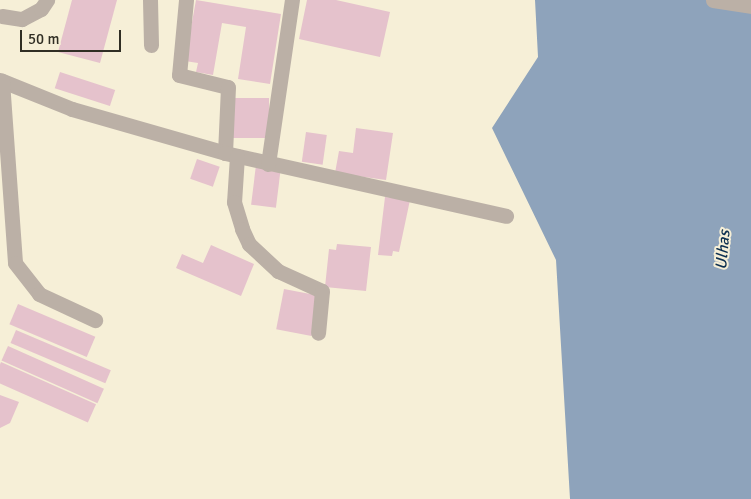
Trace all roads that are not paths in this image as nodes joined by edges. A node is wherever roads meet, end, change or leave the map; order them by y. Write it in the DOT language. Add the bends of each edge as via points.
graph roads {
  1 [pos="47,0"];
  2 [pos="150,0"];
  3 [pos="186,0"];
  4 [pos="292,0"];
  5 [pos="713,0"];
  6 [pos="751,6"];
  7 [pos="2,16"];
  8 [pos="151,45"];
  9 [pos="1,80"];
  10 [pos="231,154"];
  11 [pos="268,164"];
  12 [pos="506,216"];
  13 [pos="95,320"];
  14 [pos="318,333"];
  1 -- 7 [label="street" via="41,10 22,19"];
  2 -- 8 [label="street"];
  3 -- 10 [label="street" via="179,75 228,87"];
  4 -- 11 [label="street"];
  5 -- 6 [label="street"];
  9 -- 10 [label="street" via="72,109"];
  9 -- 13 [label="street" via="15,263 39,294"];
  10 -- 11 [label="street"];
  10 -- 14 [label="street" via="234,202 249,244 278,271 322,291"];
  11 -- 12 [label="street"];
}
